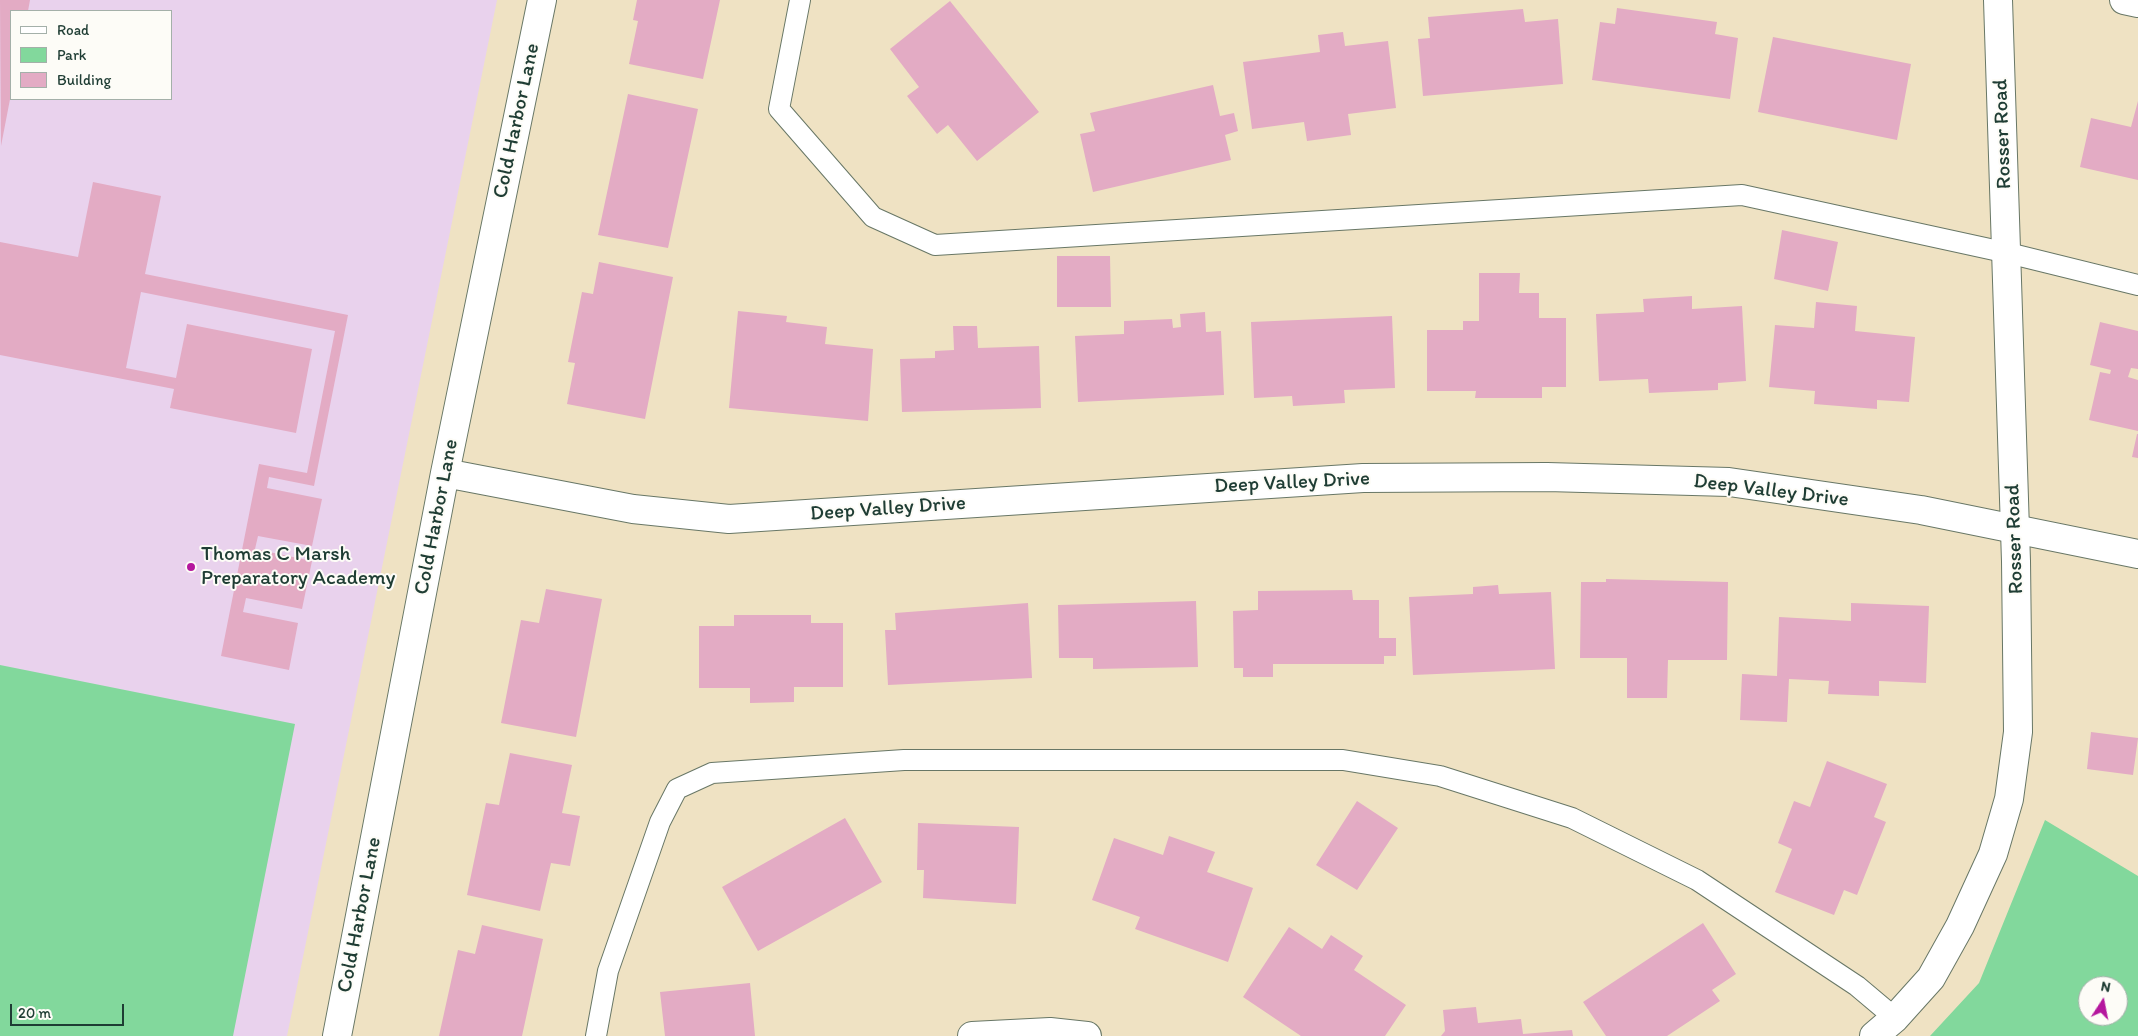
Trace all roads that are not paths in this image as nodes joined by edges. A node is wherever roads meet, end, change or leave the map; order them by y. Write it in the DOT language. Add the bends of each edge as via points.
graph roads {
  1 [pos="542,0"];
  2 [pos="800,0"];
  3 [pos="1998,0"];
  4 [pos="2124,0"];
  5 [pos="2138,3"];
  6 [pos="2008,253"];
  7 [pos="2138,285"];
  8 [pos="445,473"];
  9 [pos="2015,529"];
  10 [pos="2138,554"];
  11 [pos="1895,1018"];
  12 [pos="337,1036"];
  13 [pos="596,1036"];
  14 [pos="972,1036"];
  15 [pos="1087,1036"];
  16 [pos="1874,1036"];
  1 -- 8 [label="street, Cold Harbor Lane"];
  2 -- 6 [label="lane" via="779,109 873,217 935,245 1742,195"];
  3 -- 6 [label="street, Rosser Road"];
  4 -- 5 [label="street"];
  6 -- 7 [label="lane"];
  6 -- 9 [label="street, Rosser Road"];
  8 -- 9 [label="street, Deep Valley Drive" via="633,509 729,519 1364,478 1547,477 1729,482 1921,510"];
  8 -- 12 [label="street, Cold Harbor Lane"];
  9 -- 10 [label="street, Deep Valley Drive"];
  9 -- 11 [label="street, Rosser Road" via="2018,732 2009,799 1993,854 1960,926 1931,978"];
  11 -- 13 [label="lane" via="1857,986 1697,880 1572,818 1440,776 1343,760 904,760 712,773 677,789 660,822 608,971"];
  11 -- 16 [label="street, Rosser Road"];
  14 -- 15 [label="street" via="1050,1032"];
}
